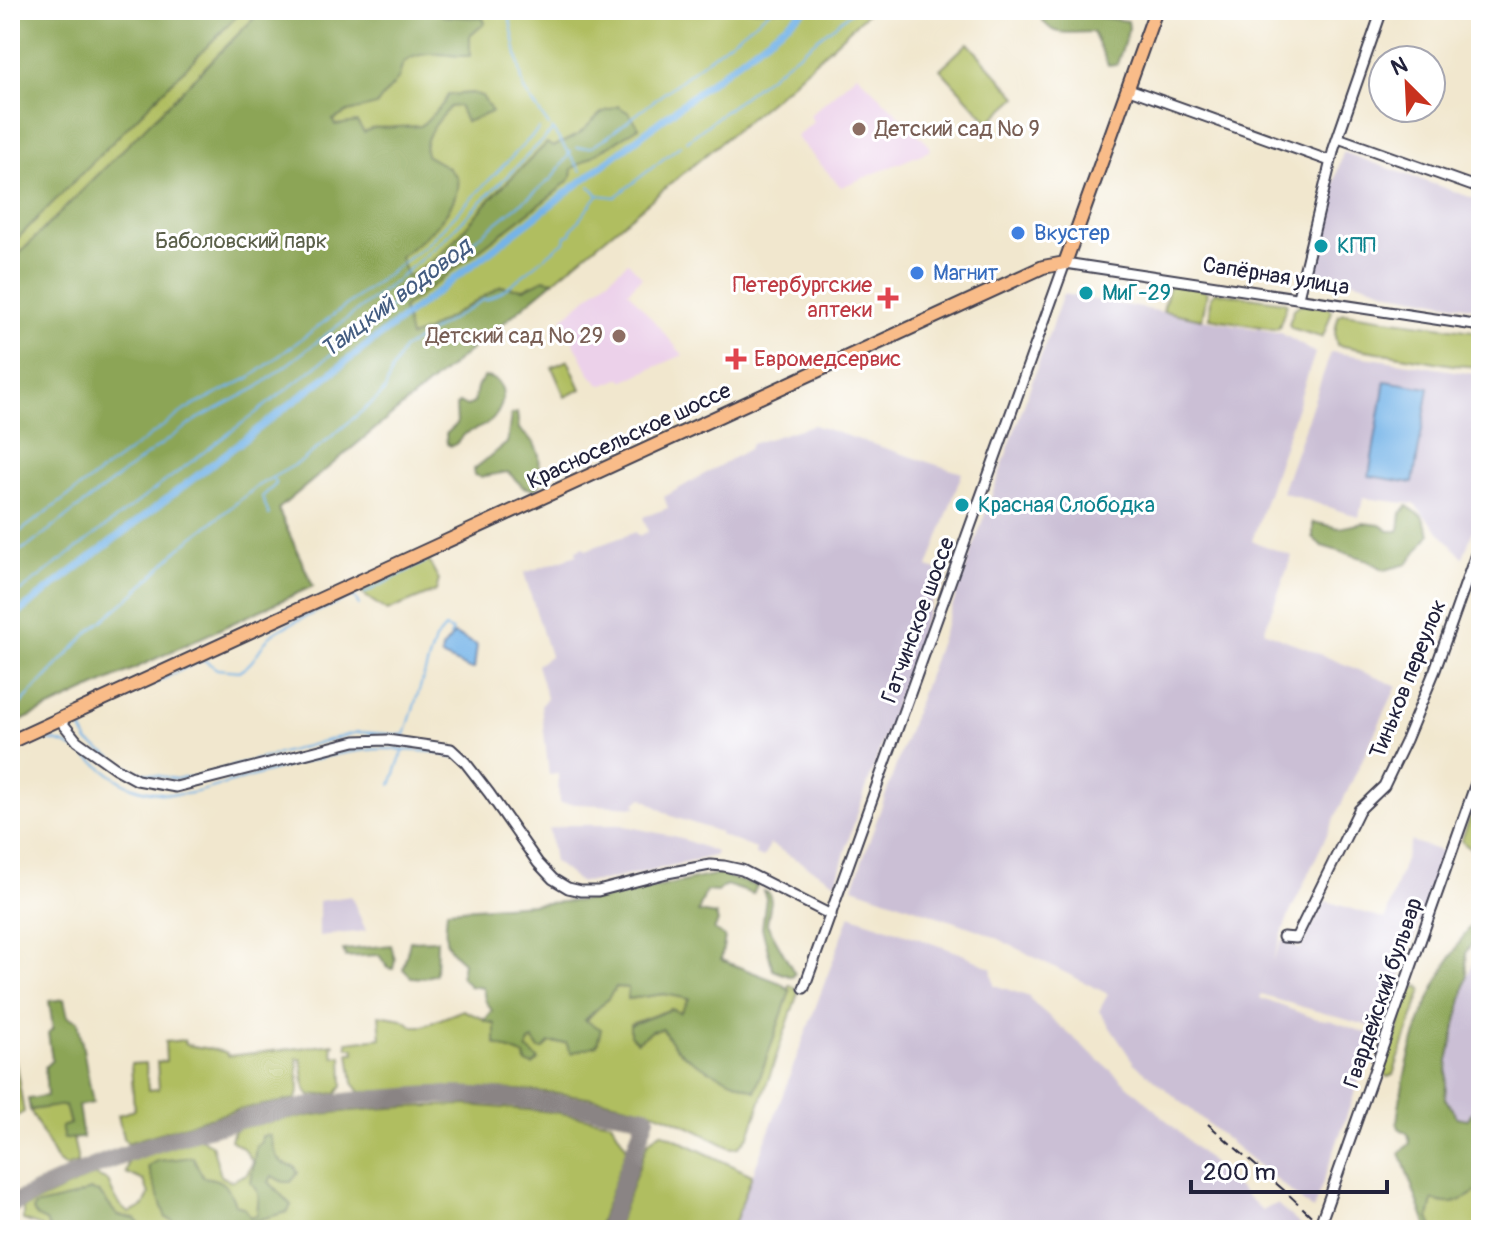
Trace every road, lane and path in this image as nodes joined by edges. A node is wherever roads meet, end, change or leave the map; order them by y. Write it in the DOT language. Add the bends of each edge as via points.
graph roads {
  1 [pos="1156,10"];
  2 [pos="1382,10"];
  3 [pos="1129,89"];
  4 [pos="1338,138"];
  5 [pos="1330,161"];
  6 [pos="1481,189"];
  7 [pos="1065,263"];
  8 [pos="1298,297"];
  9 [pos="1481,326"];
  10 [pos="1481,540"];
  11 [pos="60,720"];
  12 [pos="10,742"];
  13 [pos="1481,769"];
  14 [pos="831,915"];
  15 [pos="1283,937"];
  16 [pos="804,988"];
  17 [pos="1318,1230"];
  1 -- 3 [label="main road"];
  2 -- 4 [label="street"];
  3 -- 5 [label="street"];
  3 -- 7 [label="main road"];
  4 -- 5 [label="street"];
  4 -- 6 [label="street"];
  5 -- 8 [label="street"];
  7 -- 8 [label="street, Сапёрная улица"];
  7 -- 11 [label="main road, Красносельское шоссе" via="1043,267"];
  7 -- 14 [label="street, Гатчинское шоссе"];
  8 -- 9 [label="street, Сапёрная улица"];
  10 -- 15 [label="street, Тиньков переулок" via="1435,670 1384,786 1359,810 1296,938"];
  11 -- 12 [label="main road, Красносельское шоссе"];
  11 -- 14 [label="street" via="77,741 115,768 137,780 176,787 355,741 451,749 538,863 568,888 598,891 724,866"];
  13 -- 17 [label="street, Гвардейский бульвар"];
  14 -- 16 [label="street, Гатчинское шоссе"];
}
